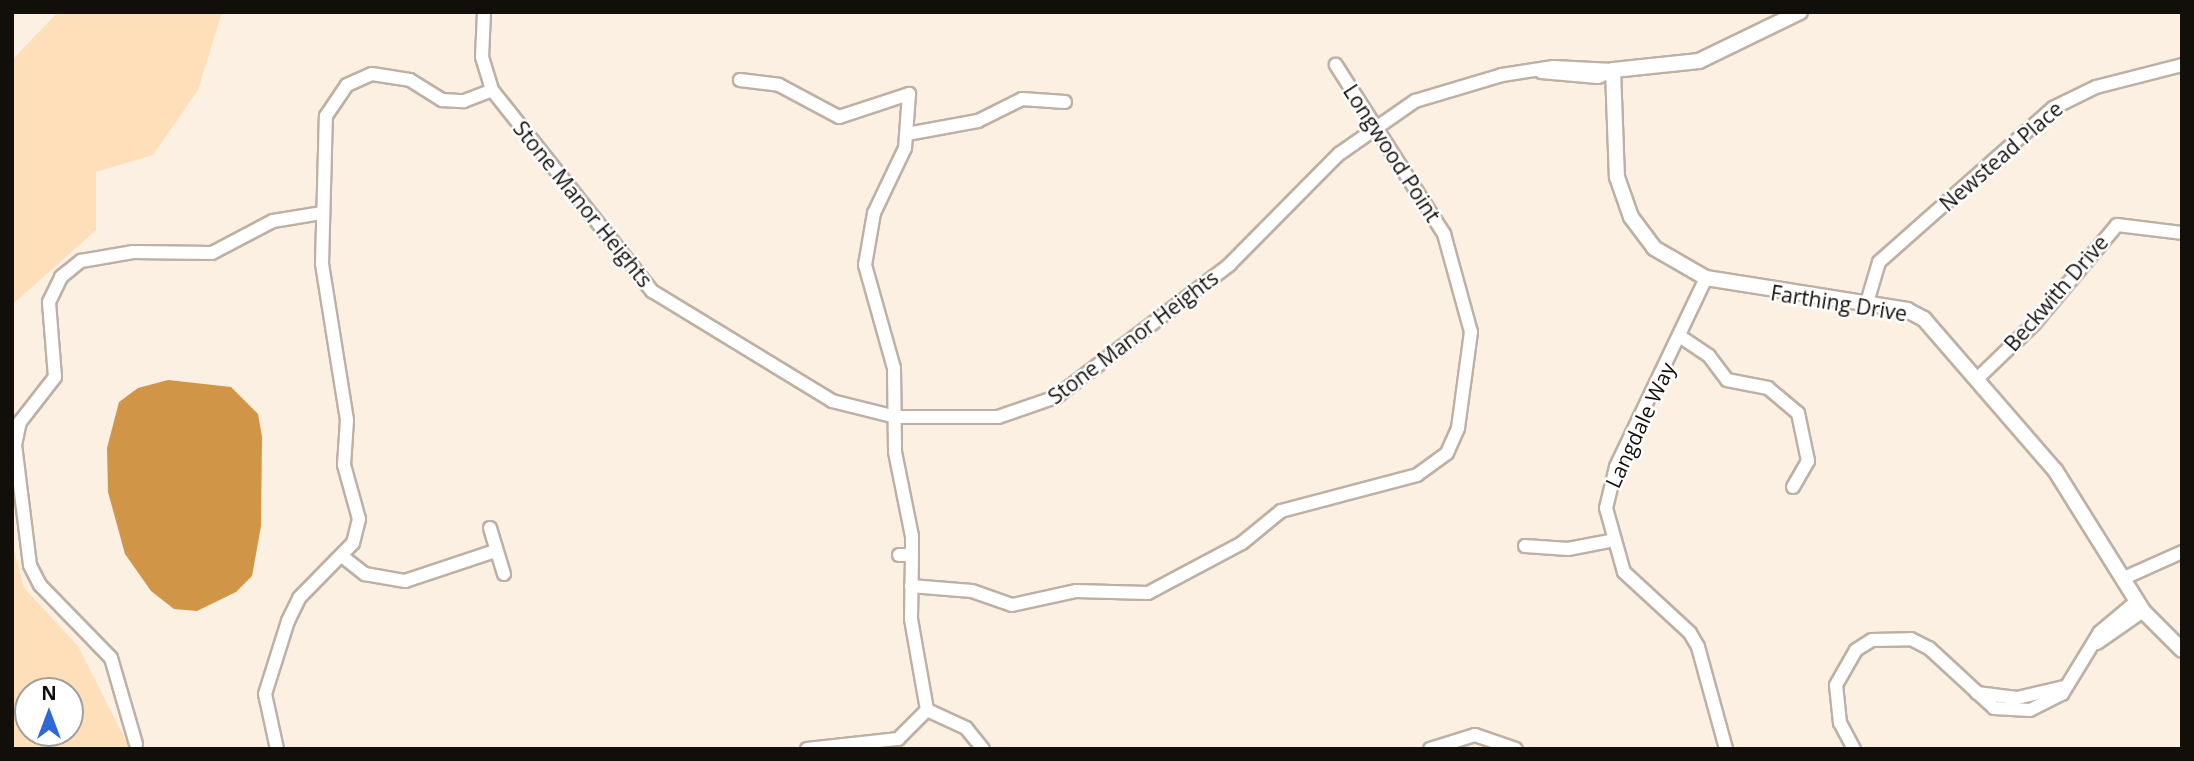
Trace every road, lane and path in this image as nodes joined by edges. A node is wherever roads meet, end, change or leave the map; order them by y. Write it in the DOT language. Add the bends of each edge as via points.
graph roads {
  1 [pos="484,12"];
  2 [pos="1800,12"];
  3 [pos="1336,65"];
  4 [pos="2182,65"];
  5 [pos="1613,70"];
  6 [pos="740,80"];
  7 [pos="492,90"];
  8 [pos="1065,102"];
  9 [pos="1374,127"];
  10 [pos="907,134"];
  11 [pos="322,214"];
  12 [pos="2182,233"];
  13 [pos="1706,278"];
  14 [pos="1866,306"];
  15 [pos="1681,337"];
  16 [pos="1978,378"];
  17 [pos="896,417"];
  18 [pos="1793,487"];
  19 [pos="490,528"];
  20 [pos="1610,541"];
  21 [pos="1525,546"];
  22 [pos="495,551"];
  23 [pos="2182,552"];
  24 [pos="343,557"];
  25 [pos="504,574"];
  26 [pos="2124,578"];
  27 [pos="911,586"];
  28 [pos="2140,606"];
  29 [pos="2182,650"];
  30 [pos="927,710"];
  31 [pos="136,744"];
  32 [pos="277,749"];
  33 [pos="807,749"];
  34 [pos="983,749"];
  35 [pos="1430,749"];
  36 [pos="1516,749"];
  37 [pos="1726,749"];
  38 [pos="1854,749"];
  1 -- 7 [label="street, Stone Manor Heights" via="482,57"];
  2 -- 5 [label="street" via="1699,61"];
  3 -- 9 [label="street, Longwood Point"];
  4 -- 14 [label="street, Newstead Place" via="2096,87 2053,108 1879,262"];
  5 -- 9 [label="street, Stone Manor Heights" via="1553,67 1457,84"];
  5 -- 13 [label="street, Farthing Drive" via="1622,196 1654,247"];
  6 -- 10 [label="street" via="779,85 829,115 851,117 909,94"];
  7 -- 11 [label="street" via="454,102 385,73 347,85 331,104 324,125"];
  7 -- 17 [label="street, Stone Manor Heights" via="652,291 832,401"];
  8 -- 10 [label="street" via="1022,99 978,121"];
  9 -- 17 [label="street, Stone Manor Heights" via="1229,265 1056,397 998,418"];
  9 -- 27 [label="street, Longwood Point" via="1444,234 1471,332 1458,428 1438,463 1417,475 1281,511 1242,543 1149,593 1076,591 1012,605 972,591"];
  10 -- 17 [label="street" via="874,213 865,257 870,296 891,352"];
  11 -- 24 [label="street" via="323,276 347,419 344,465 359,519"];
  11 -- 31 [label="street" via="273,221 212,253 133,252 82,261 61,277 49,302 55,377 20,422 15,445 30,565 40,585 111,658"];
  12 -- 16 [label="street, Beckwith Drive" via="2117,225 2034,324"];
  13 -- 14 [label="street, Farthing Drive"];
  13 -- 15 [label="street, Langdale Way"];
  14 -- 16 [label="street, Farthing Drive" via="1907,310 1924,319"];
  15 -- 18 [label="street" via="1709,356 1727,380 1768,388 1798,413 1808,461"];
  15 -- 20 [label="street, Langdale Way" via="1608,488"];
  16 -- 26 [label="street, Farthing Drive" via="2055,470"];
  17 -- 27 [label="street"];
  19 -- 22 [label="street"];
  20 -- 21 [label="street"];
  20 -- 37 [label="street, Langdale Way" via="1636,589 1690,632"];
  22 -- 24 [label="street" via="405,581 365,574"];
  22 -- 25 [label="street"];
  23 -- 26 [label="street"];
  24 -- 32 [label="street" via="299,598 288,621 265,694"];
  26 -- 28 [label="street, Farthing Drive"];
  27 -- 30 [label="street"];
  28 -- 29 [label="street, Farthing Drive"];
  28 -- 38 [label="street" via="2100,632 2097,643 2048,704 2021,711 1994,708 1929,648 1911,639 1872,640 1856,650 1836,685 1840,723"];
  30 -- 33 [label="street" via="898,739"];
  30 -- 34 [label="street" via="966,728"];
  35 -- 36 [label="street" via="1475,735"];
}
